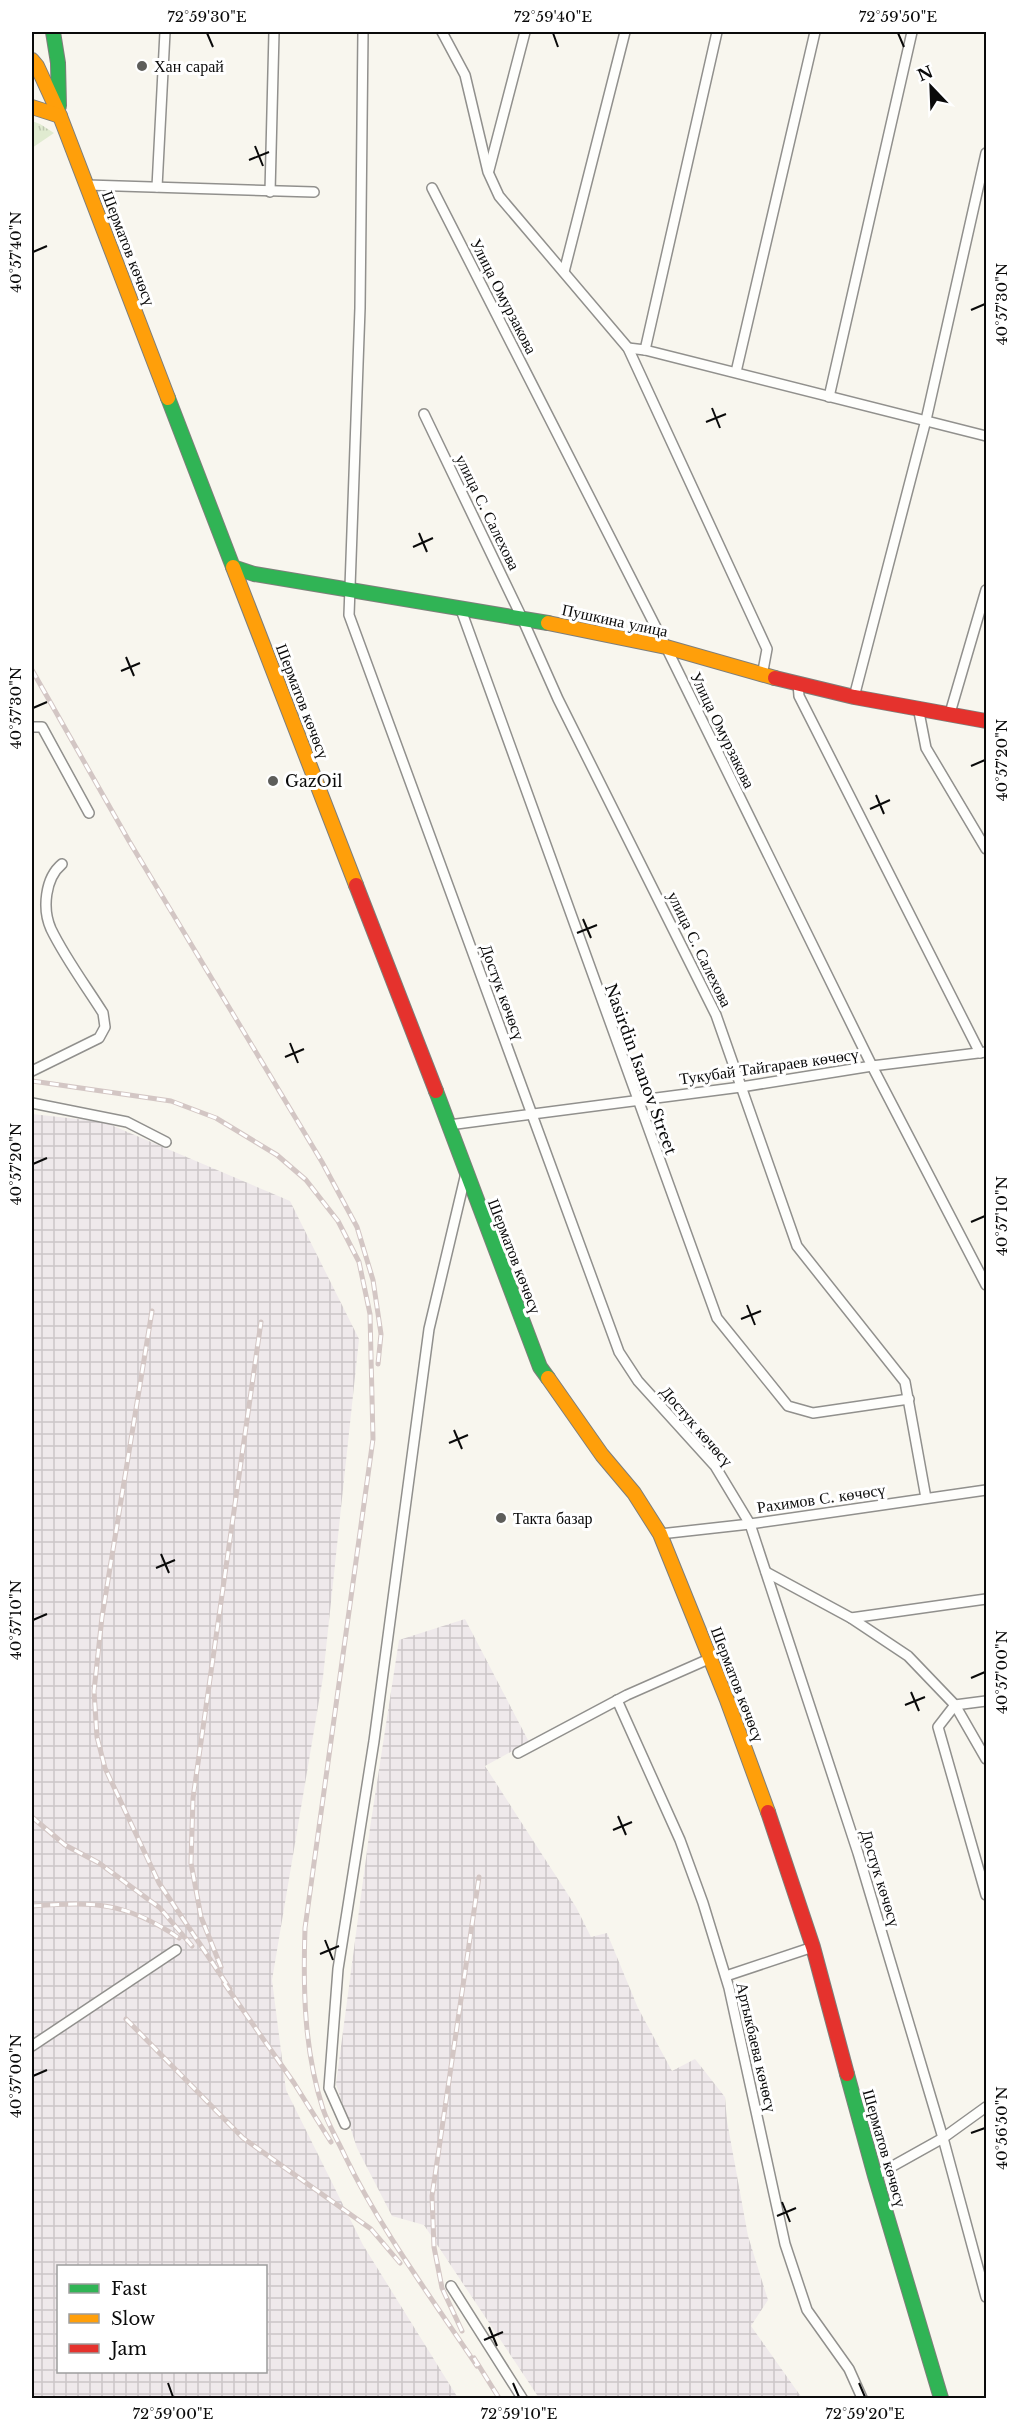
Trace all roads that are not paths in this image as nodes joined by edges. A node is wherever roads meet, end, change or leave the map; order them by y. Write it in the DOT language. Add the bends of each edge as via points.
graph roads {
  1 [pos="53,32"];
  2 [pos="165,32"];
  3 [pos="274,32"];
  4 [pos="363,32"];
  5 [pos="442,32"];
  6 [pos="525,32"];
  7 [pos="626,32"];
  8 [pos="717,32"];
  9 [pos="815,32"];
  10 [pos="912,32"];
  11 [pos="32,60"];
  12 [pos="32,107"];
  13 [pos="60,116"];
  14 [pos="987,153"];
  15 [pos="488,172"];
  16 [pos="87,184"];
  17 [pos="157,187"];
  18 [pos="432,188"];
  19 [pos="270,192"];
  20 [pos="314,192"];
  21 [pos="564,272"];
  22 [pos="628,348"];
  23 [pos="645,350"];
  24 [pos="736,372"];
  25 [pos="829,397"];
  26 [pos="424,414"];
  27 [pos="926,420"];
  28 [pos="987,436"];
  29 [pos="232,567"];
  30 [pos="349,589"];
  31 [pos="987,590"];
  32 [pos="460,607"];
  33 [pos="522,618"];
  34 [pos="666,647"];
  35 [pos="762,676"];
  36 [pos="798,682"];
  37 [pos="854,697"];
  38 [pos="918,707"];
  39 [pos="950,712"];
  40 [pos="987,721"];
  41 [pos="32,727"];
  42 [pos="89,813"];
  43 [pos="987,849"];
  44 [pos="62,864"];
  45 [pos="983,1052"];
  46 [pos="872,1066"];
  47 [pos="34,1067"];
  48 [pos="741,1087"];
  49 [pos="636,1100"];
  50 [pos="32,1103"];
  51 [pos="531,1113"];
  52 [pos="448,1125"];
  53 [pos="166,1142"];
  54 [pos="466,1173"];
  55 [pos="987,1285"];
  56 [pos="909,1399"];
  57 [pos="987,1490"];
  58 [pos="926,1498"];
  59 [pos="750,1524"];
  60 [pos="660,1534"];
  61 [pos="766,1572"];
  62 [pos="987,1599"];
  63 [pos="851,1618"];
  64 [pos="711,1658"];
  65 [pos="617,1700"];
  66 [pos="987,1701"];
  67 [pos="955,1705"];
  68 [pos="518,1752"];
  69 [pos="987,1759"];
  70 [pos="987,1895"];
  71 [pos="813,1947"];
  72 [pos="176,1950"];
  73 [pos="726,1976"];
  74 [pos="32,2046"];
  75 [pos="987,2106"];
  76 [pos="345,2124"];
  77 [pos="943,2138"];
  78 [pos="876,2176"];
  79 [pos="451,2286"];
  80 [pos="987,2297"];
  81 [pos="522,2398"];
  82 [pos="862,2398"];
  83 [pos="941,2398"];
  1 -- 13 [label="main road"];
  2 -- 17 [label="street"];
  3 -- 19 [label="street"];
  4 -- 30 [label="street, Достук көчөсү" via="360,308"];
  5 -- 15 [label="street" via="465,75"];
  6 -- 15 [label="street"];
  7 -- 21 [label="street"];
  8 -- 23 [label="street"];
  9 -- 24 [label="street"];
  10 -- 25 [label="street"];
  11 -- 13 [label="main road, Шерматов көчөсү"];
  12 -- 13 [label="main road"];
  13 -- 16 [label="main road, Шерматов көчөсү"];
  14 -- 27 [label="street"];
  15 -- 21 [label="street" via="499,196"];
  16 -- 17 [label="street"];
  16 -- 29 [label="main road, Шерматов көчөсү"];
  17 -- 19 [label="street"];
  18 -- 34 [label="street, Улица Омурзакова"];
  19 -- 20 [label="street"];
  21 -- 22 [label="street"];
  22 -- 23 [label="street"];
  22 -- 35 [label="street" via="767,649"];
  23 -- 24 [label="street"];
  24 -- 25 [label="street"];
  25 -- 27 [label="street"];
  26 -- 33 [label="street, улица С. Салехова"];
  27 -- 28 [label="street"];
  27 -- 37 [label="street"];
  29 -- 30 [label="main road, Пушкина улица"];
  29 -- 52 [label="main road, Шерматов көчөсү"];
  30 -- 32 [label="main road, Пушкина улица"];
  30 -- 51 [label="street, Достук көчөсү" via="349,615"];
  31 -- 39 [label="street"];
  32 -- 33 [label="main road, Пушкина улица"];
  32 -- 49 [label="street, Nasirdin Isanov Street"];
  33 -- 34 [label="main road, Пушкина улица"];
  33 -- 48 [label="street, улица С. Салехова" via="558,699 716,1015"];
  34 -- 35 [label="main road, Пушкина улица"];
  34 -- 46 [label="street, Улица Омурзакова"];
  35 -- 36 [label="main road, Пушкина улица"];
  36 -- 37 [label="main road, Пушкина улица"];
  36 -- 45 [label="street" via="799,696"];
  37 -- 38 [label="main road, Пушкина улица"];
  38 -- 39 [label="main road, Пушкина улица"];
  38 -- 43 [label="street" via="926,748"];
  39 -- 40 [label="main road, Пушкина улица"];
  41 -- 42 [label="street" via="42,727"];
  44 -- 47 [label="street" via="53,871 48,887 50,927 103,1013 105,1028 99,1038"];
  45 -- 46 [label="street, Тукубай Тайгараев көчөсү"];
  46 -- 48 [label="street, Тукубай Тайгараев көчөсү"];
  46 -- 55 [label="street, Улица Омурзакова"];
  48 -- 49 [label="street, Тукубай Тайгараев көчөсү"];
  48 -- 56 [label="street, улица С. Салехова" via="797,1246 887,1356 905,1382"];
  49 -- 51 [label="street, Тукубай Тайгараев көчөсү"];
  49 -- 56 [label="street, Nasirdin Isanov Street" via="717,1318 788,1406 813,1413"];
  50 -- 53 [label="street" via="127,1122"];
  51 -- 52 [label="street, Тукубай Тайгараев көчөсү"];
  51 -- 59 [label="street, Достук көчөсү" via="619,1352 638,1381 715,1466"];
  52 -- 54 [label="main road, Шерматов көчөсү"];
  54 -- 60 [label="main road, Шерматов көчөсү" via="540,1367"];
  54 -- 76 [label="street" via="429,1329 338,1969 329,2088"];
  56 -- 58 [label="street, улица С. Салехова"];
  57 -- 58 [label="street, Рахимов С. көчөсү"];
  58 -- 59 [label="street, Рахимов С. көчөсү"];
  59 -- 60 [label="street, Рахимов С. көчөсү"];
  59 -- 61 [label="street, Достук көчөсү"];
  60 -- 64 [label="main road, Шерматов көчөсү"];
  61 -- 63 [label="street"];
  61 -- 77 [label="street, Достук көчөсү" via="858,1853"];
  62 -- 63 [label="street"];
  63 -- 67 [label="street" via="908,1656"];
  64 -- 65 [label="street"];
  64 -- 71 [label="main road, Шерматов көчөсү" via="788,1867"];
  65 -- 68 [label="street"];
  65 -- 73 [label="street, Артыкбаева көчөсү" via="680,1839"];
  66 -- 67 [label="street"];
  67 -- 69 [label="street"];
  67 -- 70 [label="street" via="938,1727"];
  71 -- 73 [label="street"];
  71 -- 78 [label="main road, Шерматов көчөсү"];
  72 -- 74 [label="street"];
  73 -- 82 [label="street, Артыкбаева көчөсү" via="784,2244 807,2310 849,2369"];
  75 -- 77 [label="street"];
  77 -- 78 [label="street"];
  77 -- 80 [label="street, Достук көчөсү"];
  78 -- 83 [label="main road, Шерматов көчөсү"];
  79 -- 81 [label="street"];
}
